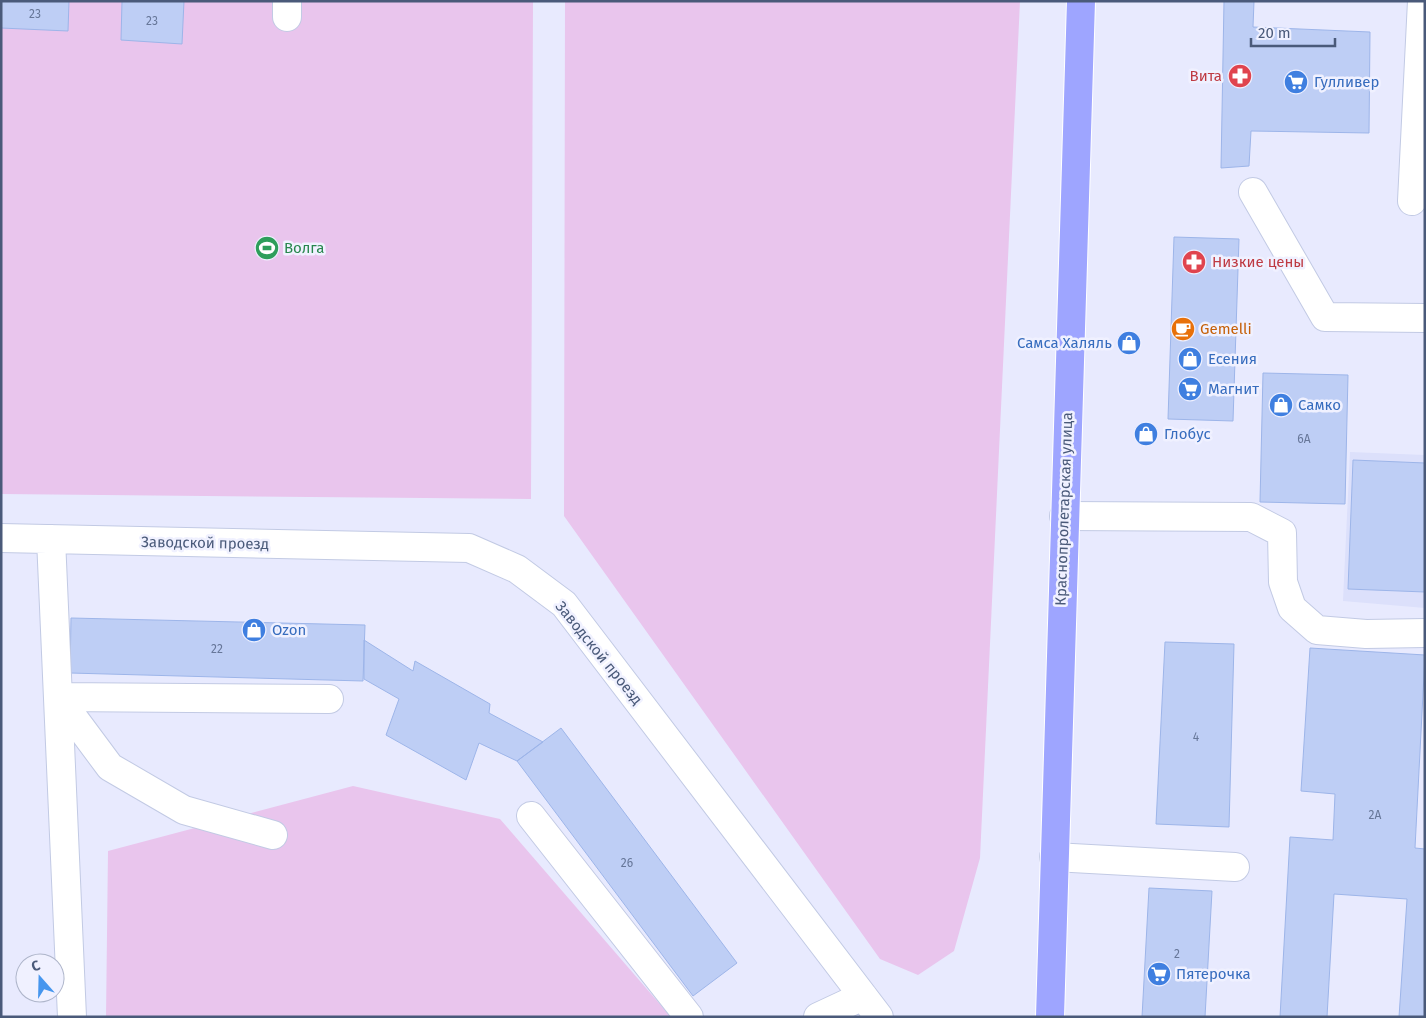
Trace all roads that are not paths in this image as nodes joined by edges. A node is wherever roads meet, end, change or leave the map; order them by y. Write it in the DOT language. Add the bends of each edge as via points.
graph roads {
  1 [pos="1081,1"];
  2 [pos="1422,1"];
  3 [pos="1253,192"];
  4 [pos="1412,201"];
  5 [pos="1425,318"];
  6 [pos="1064,516"];
  7 [pos="1,538"];
  8 [pos="51,540"];
  9 [pos="1425,633"];
  10 [pos="58,697"];
  11 [pos="329,698"];
  12 [pos="531,816"];
  13 [pos="273,835"];
  14 [pos="1054,857"];
  15 [pos="1235,867"];
  16 [pos="871,1006"];
  17 [pos="72,1017"];
  18 [pos="689,1017"];
  19 [pos="818,1017"];
  20 [pos="1050,1017"];
  1 -- 6 [label="main road, Краснопролетарская улица"];
  2 -- 4 [label="street"];
  3 -- 5 [label="street" via="1325,317"];
  6 -- 9 [label="street" via="1252,517 1282,533 1283,582 1292,608 1317,630 1366,634"];
  6 -- 14 [label="main road, Краснопролетарская улица"];
  7 -- 8 [label="street, Заводской проезд"];
  8 -- 10 [label="street"];
  8 -- 16 [label="street, Заводской проезд" via="469,548 517,569 564,604"];
  10 -- 11 [label="street"];
  10 -- 13 [label="street" via="110,767 184,810"];
  10 -- 17 [label="street"];
  12 -- 18 [label="street"];
  14 -- 15 [label="street"];
  14 -- 20 [label="main road, Краснопролетарская улица"];
  16 -- 19 [label="street"];
}
